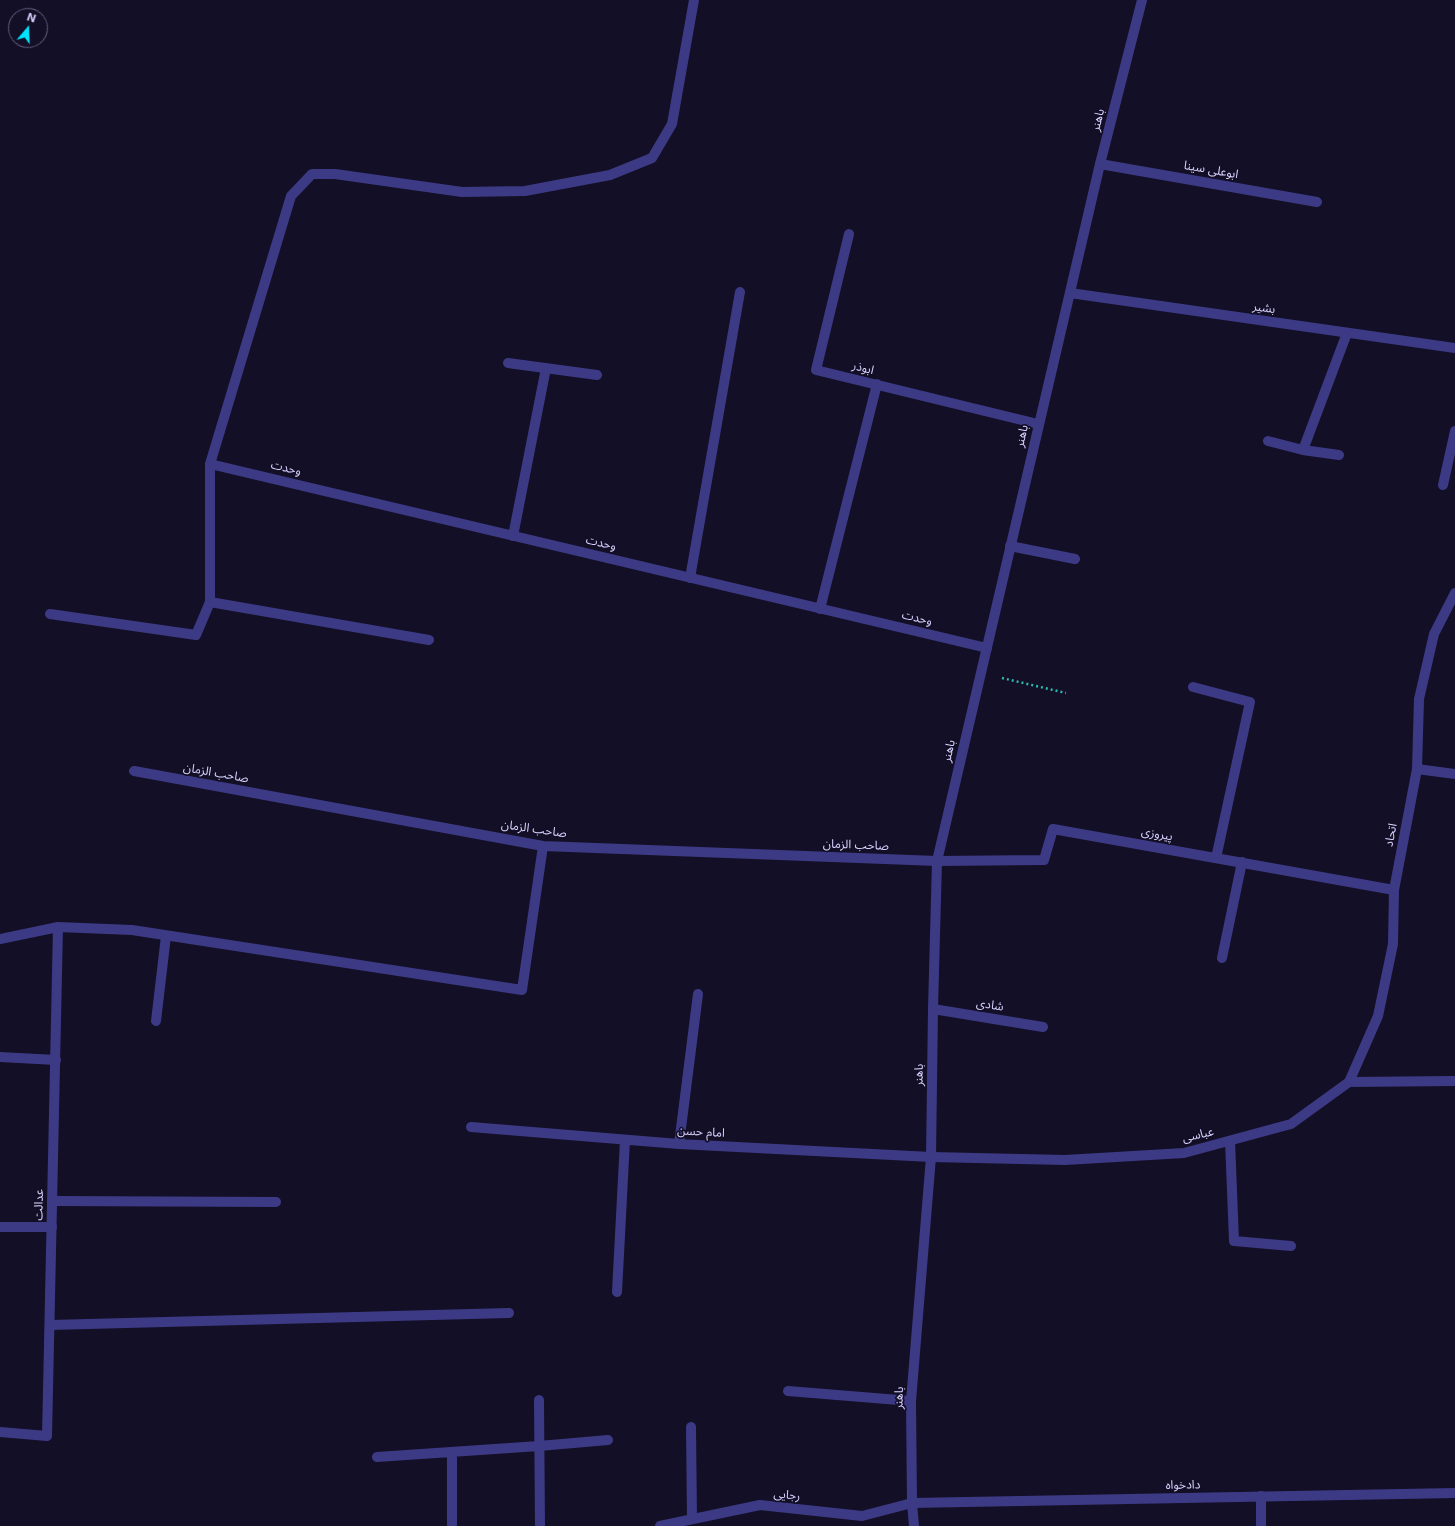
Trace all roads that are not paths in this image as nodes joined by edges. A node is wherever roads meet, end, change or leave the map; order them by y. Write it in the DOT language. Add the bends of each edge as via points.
graph roads {
  1 [pos="694,0"];
  2 [pos="1142,0"];
  3 [pos="1100,164"];
  4 [pos="1317,202"];
  5 [pos="849,234"];
  6 [pos="740,292"];
  7 [pos="1070,293"];
  8 [pos="1347,333"];
  9 [pos="1455,348"];
  10 [pos="508,363"];
  11 [pos="546,368"];
  12 [pos="597,376"];
  13 [pos="877,384"];
  14 [pos="1038,424"];
  15 [pos="1455,431"];
  16 [pos="1268,441"];
  17 [pos="1303,450"];
  18 [pos="1339,455"];
  19 [pos="210,464"];
  20 [pos="1444,485"];
  21 [pos="513,536"];
  22 [pos="1010,546"];
  23 [pos="1075,559"];
  24 [pos="690,578"];
  25 [pos="1455,593"];
  26 [pos="210,602"];
  27 [pos="820,608"];
  28 [pos="50,614"];
  29 [pos="429,640"];
  30 [pos="987,648"];
  31 [pos="1193,687"];
  32 [pos="1417,769"];
  33 [pos="134,771"];
  34 [pos="1455,774"];
  35 [pos="544,846"];
  36 [pos="1216,858"];
  37 [pos="937,862"];
  38 [pos="1242,862"];
  39 [pos="1394,890"];
  40 [pos="58,927"];
  41 [pos="166,936"];
  42 [pos="0,939"];
  43 [pos="1222,958"];
  44 [pos="698,994"];
  45 [pos="933,1009"];
  46 [pos="156,1021"];
  47 [pos="1043,1027"];
  48 [pos="0,1057"];
  49 [pos="56,1060"];
  50 [pos="1455,1081"];
  51 [pos="1349,1082"];
  52 [pos="470,1127"];
  53 [pos="625,1140"];
  54 [pos="1230,1141"];
  55 [pos="679,1144"];
  56 [pos="931,1157"];
  57 [pos="52,1201"];
  58 [pos="276,1202"];
  59 [pos="0,1227"];
  60 [pos="52,1227"];
  61 [pos="1291,1246"];
  62 [pos="617,1292"];
  63 [pos="509,1313"];
  64 [pos="50,1325"];
  65 [pos="788,1391"];
  66 [pos="539,1400"];
  67 [pos="911,1401"];
  68 [pos="691,1427"];
  69 [pos="0,1432"];
  70 [pos="608,1440"];
  71 [pos="540,1446"];
  72 [pos="452,1452"];
  73 [pos="377,1457"];
  74 [pos="1455,1493"];
  75 [pos="1261,1496"];
  76 [pos="912,1503"];
  77 [pos="692,1519"];
  78 [pos="452,1526"];
  79 [pos="540,1526"];
  80 [pos="661,1526"];
  81 [pos="914,1526"];
  82 [pos="1261,1526"];
  1 -- 19 [label="street" via="672,124 652,158 610,175 525,191 462,192 335,174 312,174 291,196"];
  2 -- 3 [label="street, باهنر"];
  3 -- 4 [label="street, ابوعلی سینا"];
  3 -- 7 [label="street, باهنر"];
  5 -- 13 [label="street, ابوذر" via="816,370"];
  6 -- 24 [label="street"];
  7 -- 8 [label="street, بشیر"];
  7 -- 14 [label="street, باهنر"];
  8 -- 9 [label="street, بشیر"];
  8 -- 17 [label="street"];
  10 -- 11 [label="street"];
  11 -- 12 [label="street"];
  11 -- 21 [label="street"];
  13 -- 14 [label="street, ابوذر"];
  13 -- 27 [label="street"];
  14 -- 22 [label="street, باهنر"];
  15 -- 20 [label="street"];
  16 -- 17 [label="street"];
  17 -- 18 [label="street"];
  19 -- 21 [label="street, وحدت"];
  19 -- 26 [label="street"];
  21 -- 24 [label="street, وحدت"];
  22 -- 23 [label="street"];
  22 -- 30 [label="street, باهنر"];
  24 -- 27 [label="street, وحدت"];
  25 -- 32 [label="street, اتحاد" via="1434,634 1419,699"];
  26 -- 28 [label="street" via="196,634"];
  26 -- 29 [label="street"];
  27 -- 30 [label="street, وحدت"];
  30 -- 37 [label="street, باهنر"];
  31 -- 36 [label="street" via="1250,702"];
  32 -- 34 [label="street"];
  32 -- 39 [label="street, اتحاد"];
  33 -- 35 [label="street, صاحب الزمان"];
  35 -- 37 [label="street, صاحب الزمان"];
  35 -- 41 [label="street" via="522,990"];
  36 -- 37 [label="street, پیروزی" via="1053,829 1044,860"];
  36 -- 38 [label="street, پیروزی"];
  37 -- 45 [label="street, باهنر"];
  38 -- 39 [label="street, پیروزی"];
  38 -- 43 [label="street"];
  39 -- 51 [label="street, اتحاد" via="1393,944 1378,1016"];
  40 -- 41 [label="street" via="132,930"];
  40 -- 42 [label="street"];
  40 -- 49 [label="street, عدالت"];
  41 -- 46 [label="street"];
  44 -- 55 [label="street"];
  45 -- 47 [label="street, شادی"];
  45 -- 56 [label="street, باهنر"];
  48 -- 49 [label="street"];
  49 -- 57 [label="street, عدالت"];
  50 -- 51 [label="street"];
  51 -- 54 [label="street, عباسی" via="1291,1124"];
  52 -- 53 [label="street, امام حسن"];
  53 -- 55 [label="street, امام حسن"];
  53 -- 62 [label="street"];
  54 -- 56 [label="street, عباسی" via="1184,1152 1064,1160"];
  54 -- 61 [label="street" via="1234,1241"];
  55 -- 56 [label="street, امام حسن"];
  56 -- 67 [label="street, باهنر"];
  57 -- 58 [label="street"];
  57 -- 60 [label="street, عدالت"];
  59 -- 60 [label="street"];
  60 -- 64 [label="street, عدالت"];
  63 -- 64 [label="street"];
  64 -- 69 [label="street, عدالت" via="48,1436"];
  65 -- 67 [label="street"];
  66 -- 71 [label="street"];
  67 -- 76 [label="street, باهنر"];
  68 -- 77 [label="street"];
  70 -- 71 [label="street"];
  71 -- 72 [label="street"];
  71 -- 79 [label="street"];
  72 -- 73 [label="street"];
  72 -- 78 [label="street"];
  74 -- 75 [label="street, دادخواه"];
  75 -- 76 [label="street, دادخواه"];
  75 -- 82 [label="street"];
  76 -- 77 [label="street, رجایی" via="862,1516 760,1505"];
  76 -- 81 [label="street, باهنر"];
  77 -- 80 [label="street, رجایی"];
}
